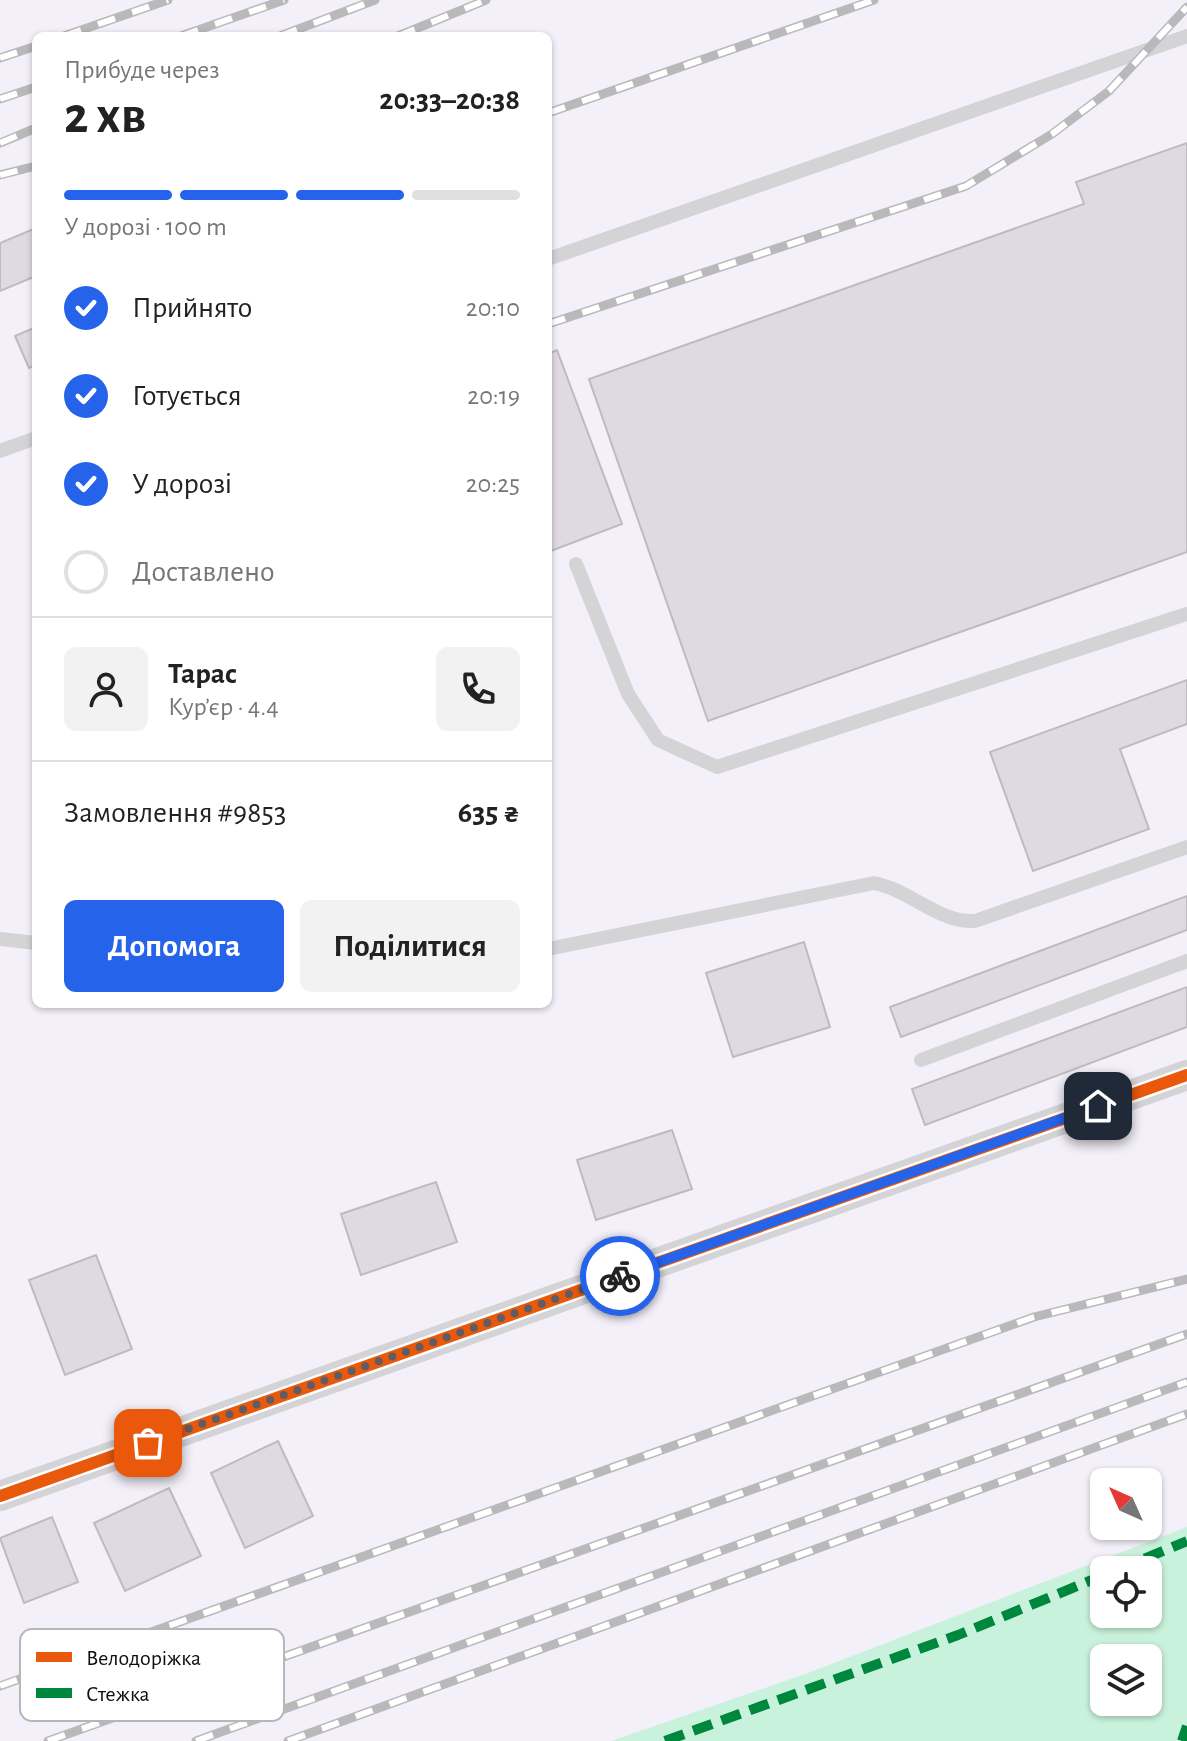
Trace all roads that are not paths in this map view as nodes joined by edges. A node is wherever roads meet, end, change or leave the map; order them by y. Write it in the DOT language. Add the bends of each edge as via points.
graph roads {
  1 [pos="1187,36"];
  2 [pos="552,258"];
  3 [pos="32,439"];
  4 [pos="0,451"];
  5 [pos="576,564"];
  6 [pos="1187,614"];
  7 [pos="1187,847"];
  8 [pos="0,939"];
  9 [pos="32,943"];
  10 [pos="552,948"];
  11 [pos="1187,961"];
  12 [pos="921,1060"];
  13 [pos="1187,1075"];
  14 [pos="0,1496"];
  1 -- 2 [label="lane"];
  3 -- 4 [label="lane"];
  5 -- 6 [label="lane" via="628,694 658,740 717,767"];
  7 -- 10 [label="lane" via="975,921 960,922 891,886 874,883"];
  8 -- 9 [label="lane"];
  11 -- 12 [label="lane"];
  13 -- 14 [label="street"];
}
